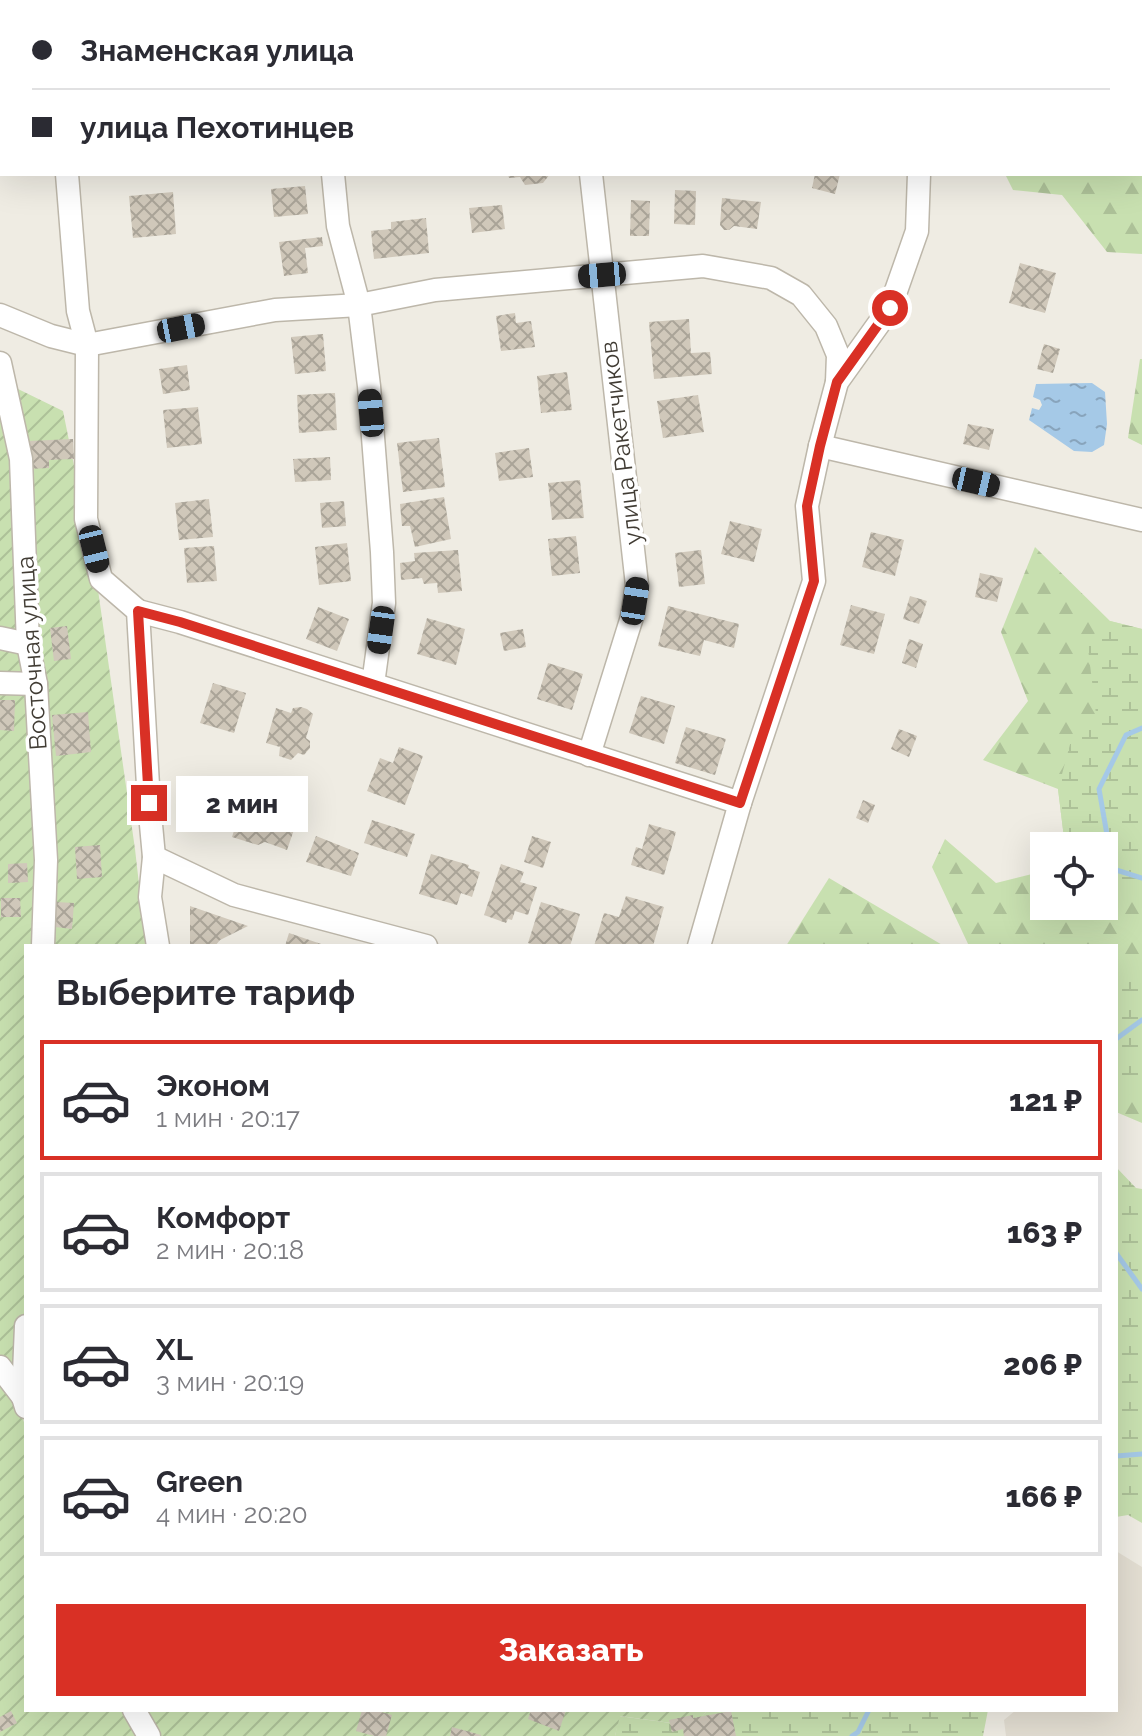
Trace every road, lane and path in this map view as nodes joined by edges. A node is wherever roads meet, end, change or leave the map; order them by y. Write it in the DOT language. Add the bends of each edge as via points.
graph roads {
  1 [pos="67,176"];
  2 [pos="333,176"];
  3 [pos="591,176"];
  4 [pos="919,176"];
  5 [pos="602,275"];
  6 [pos="359,305"];
  7 [pos="0,315"];
  8 [pos="87,345"];
  9 [pos="0,363"];
  10 [pos="837,382"];
  11 [pos="820,446"];
  12 [pos="10,458"];
  13 [pos="1142,520"];
  14 [pos="138,611"];
  15 [pos="0,638"];
  16 [pos="28,644"];
  17 [pos="0,683"];
  18 [pos="36,684"];
  19 [pos="373,684"];
  20 [pos="589,755"];
  21 [pos="740,803"];
  22 [pos="154,857"];
  23 [pos="43,944"];
  24 [pos="158,944"];
  25 [pos="418,944"];
  26 [pos="700,944"];
  27 [pos="0,1367"];
  28 [pos="24,1402"];
  29 [pos="135,1712"];
  30 [pos="149,1736"];
  1 -- 8 [label="street" via="78,311"];
  2 -- 6 [label="street" via="338,226"];
  3 -- 5 [label="street, улица Ракетчиков"];
  4 -- 10 [label="street" via="917,231 890,308"];
  5 -- 6 [label="street" via="435,290"];
  5 -- 10 [label="street" via="703,266 771,278 801,295 826,326 838,355"];
  5 -- 20 [label="street, улица Ракетчиков" via="637,585"];
  6 -- 8 [label="street" via="275,310"];
  6 -- 19 [label="street" via="384,603"];
  7 -- 8 [label="street"];
  8 -- 14 [label="street" via="86,519 101,579"];
  9 -- 12 [label="street, Восточная улица"];
  10 -- 11 [label="street"];
  11 -- 13 [label="street"];
  11 -- 21 [label="street" via="807,506 814,581"];
  12 -- 16 [label="street, Восточная улица"];
  14 -- 19 [label="street"];
  14 -- 22 [label="street"];
  15 -- 16 [label="street"];
  16 -- 18 [label="street, Восточная улица"];
  17 -- 18 [label="street"];
  18 -- 23 [label="street, Восточная улица" via="46,860"];
  19 -- 20 [label="street"];
  20 -- 21 [label="street"];
  21 -- 26 [label="street"];
  22 -- 24 [label="street" via="150,897"];
  22 -- 25 [label="street" via="234,895"];
  27 -- 28 [label="street"];
  29 -- 30 [label="street"];
}
